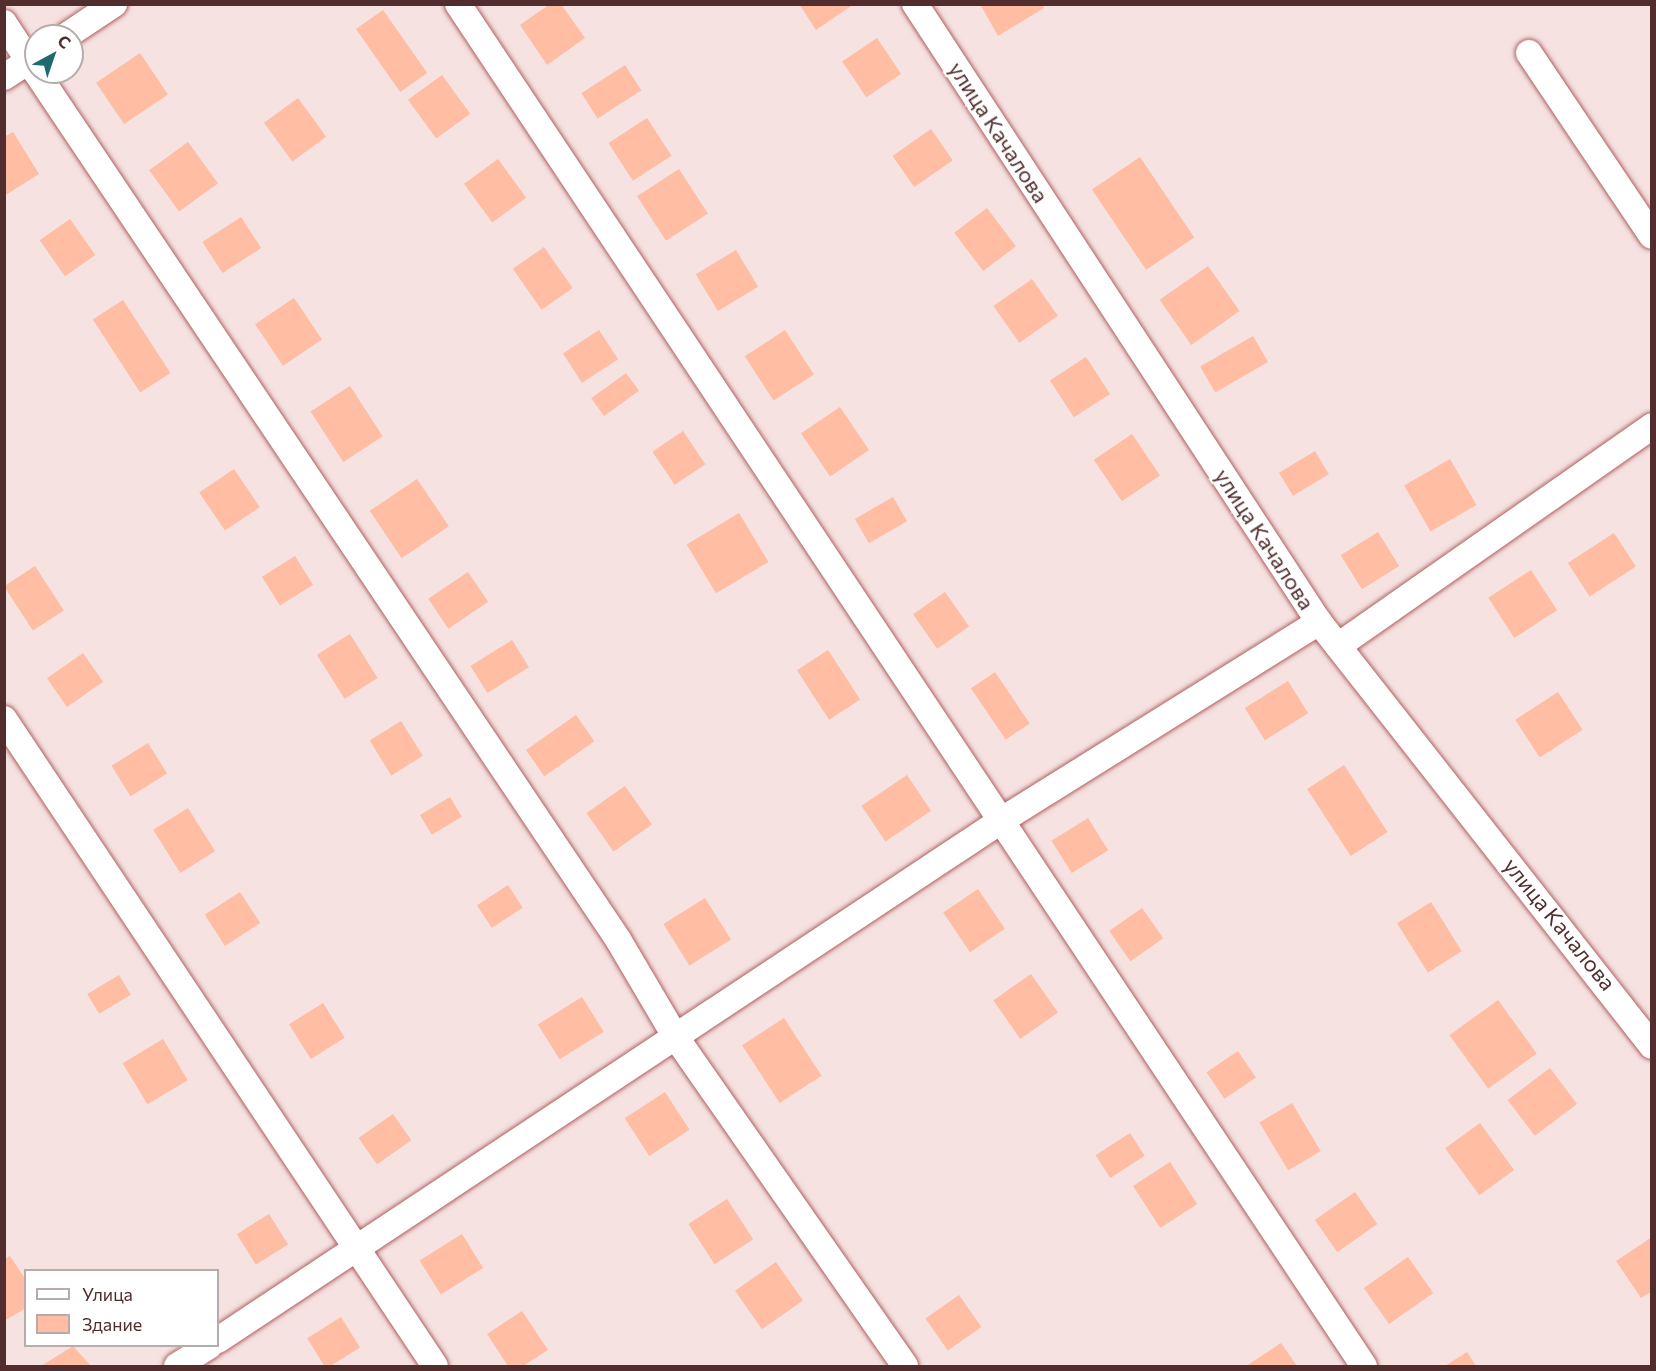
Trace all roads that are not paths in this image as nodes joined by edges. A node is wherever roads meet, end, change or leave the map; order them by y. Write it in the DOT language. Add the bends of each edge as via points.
graph roads {
  1 [pos="114,4"];
  2 [pos="458,4"];
  3 [pos="915,4"];
  4 [pos="4,23"];
  5 [pos="84,24"];
  6 [pos="24,51"];
  7 [pos="1529,53"];
  8 [pos="24,69"];
  9 [pos="4,77"];
  10 [pos="47,84"];
  11 [pos="1652,236"];
  12 [pos="1652,426"];
  13 [pos="1319,622"];
  14 [pos="1338,646"];
  15 [pos="4,719"];
  16 [pos="1002,820"];
  17 [pos="675,1036"];
  18 [pos="1652,1046"];
  19 [pos="354,1249"];
  20 [pos="219,1339"];
  21 [pos="207,1347"];
  22 [pos="177,1366"];
  23 [pos="435,1366"];
  24 [pos="905,1366"];
  25 [pos="1364,1366"];
  1 -- 5 [label="street"];
  2 -- 16 [label="street"];
  3 -- 13 [label="street, улица Качалова"];
  4 -- 6 [label="street"];
  7 -- 11 [label="street"];
  8 -- 9 [label="street"];
  10 -- 17 [label="street" via="619,941"];
  12 -- 14 [label="street"];
  13 -- 14 [label="street, улица Качалова"];
  13 -- 16 [label="street"];
  14 -- 18 [label="street, улица Качалова"];
  15 -- 19 [label="street"];
  16 -- 17 [label="street"];
  16 -- 25 [label="street"];
  17 -- 19 [label="street"];
  17 -- 24 [label="street"];
  19 -- 20 [label="street"];
  19 -- 23 [label="street"];
  21 -- 22 [label="street"];
}
